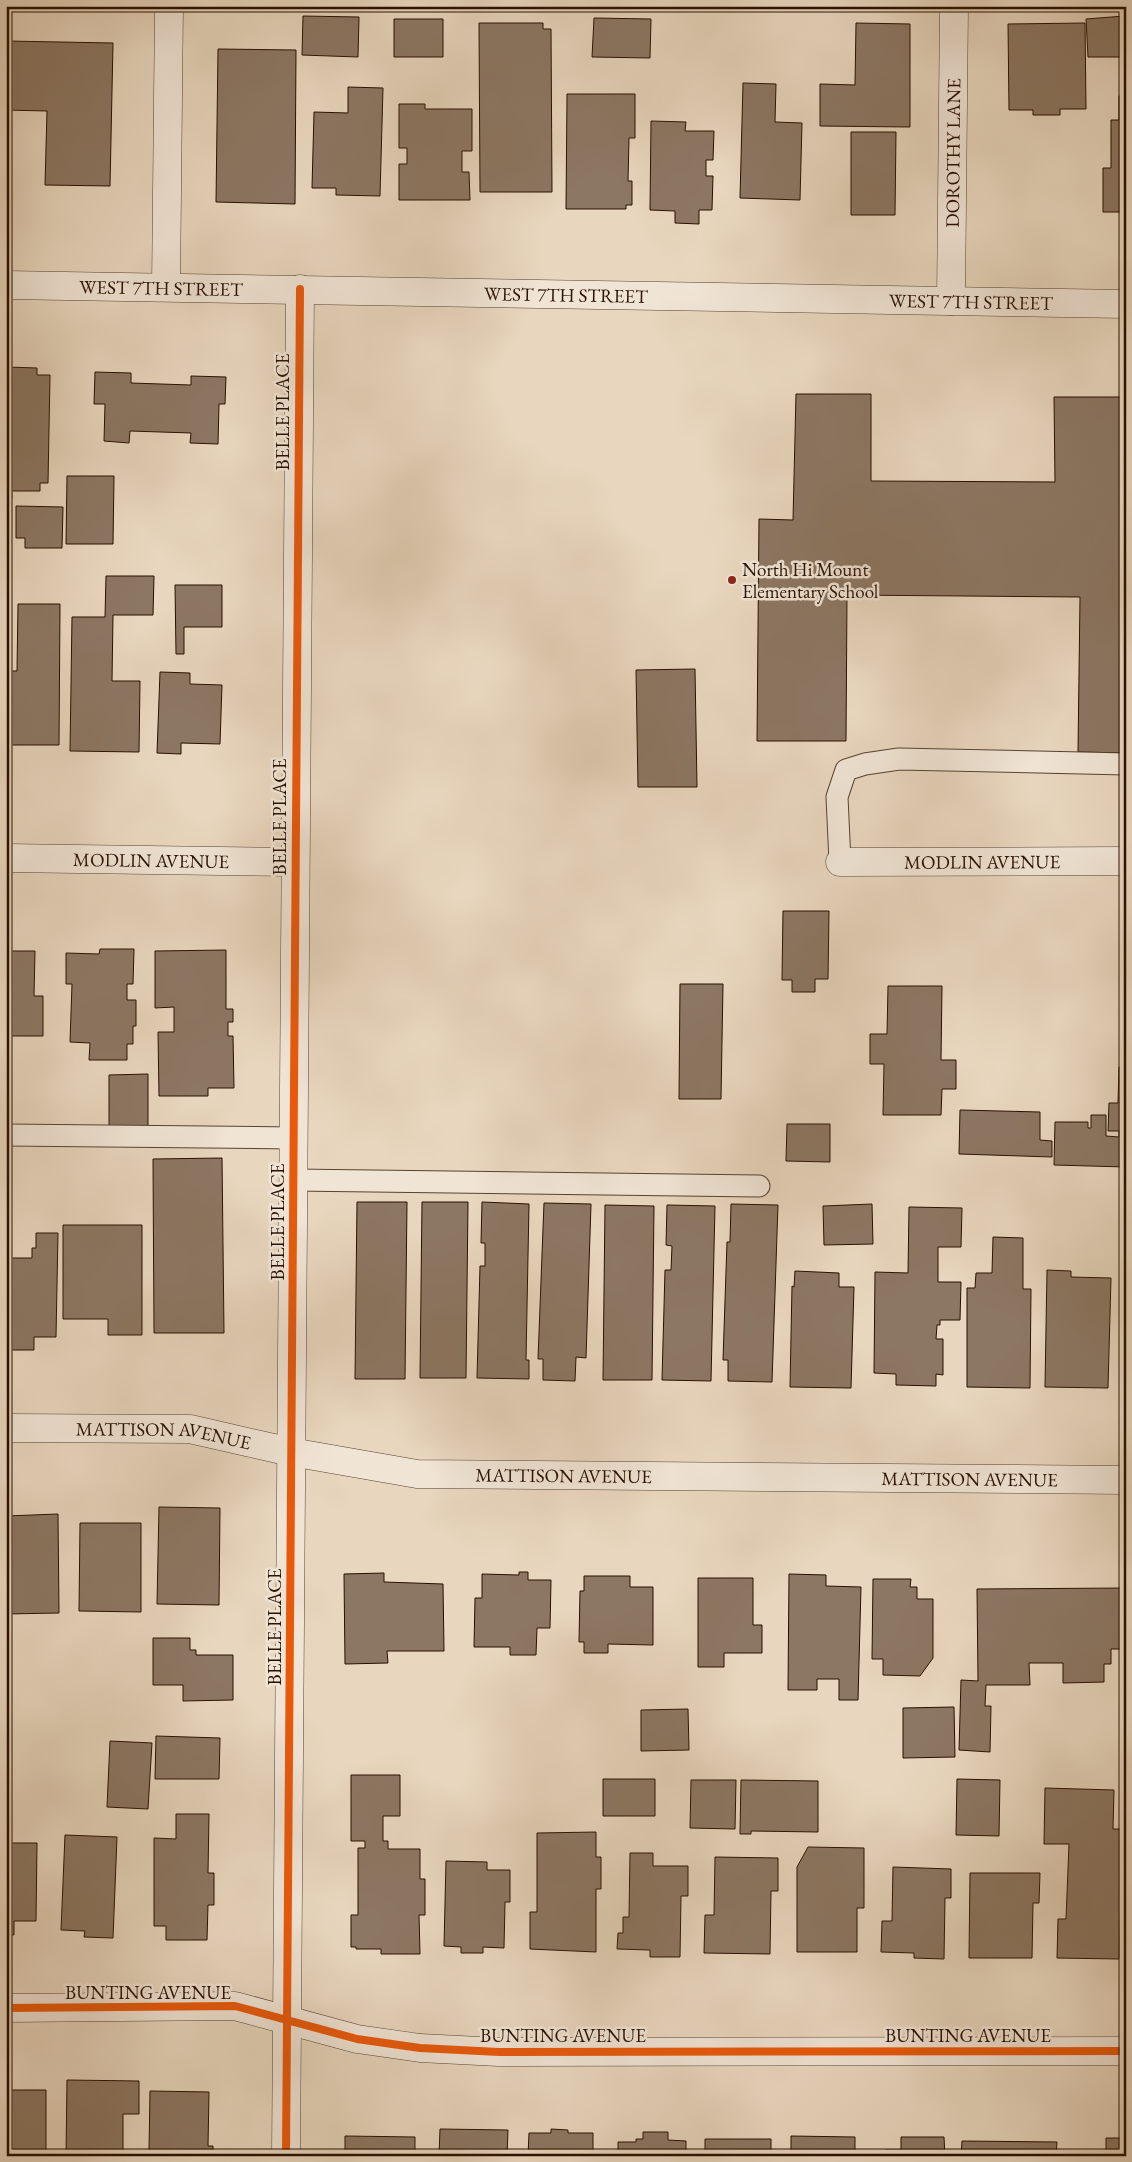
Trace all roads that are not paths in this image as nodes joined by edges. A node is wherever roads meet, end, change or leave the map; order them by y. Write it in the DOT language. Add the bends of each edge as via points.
graph roads {
  1 [pos="169,6"];
  2 [pos="954,6"];
  3 [pos="6,285"];
  4 [pos="166,287"];
  5 [pos="300,289"];
  6 [pos="951,301"];
  7 [pos="1126,304"];
  8 [pos="1126,764"];
  9 [pos="6,858"];
  10 [pos="1126,860"];
  11 [pos="295,862"];
  12 [pos="840,862"];
  13 [pos="6,1135"];
  14 [pos="294,1138"];
  15 [pos="293,1180"];
  16 [pos="759,1186"];
  17 [pos="6,1428"];
  18 [pos="292,1452"];
  19 [pos="1126,1480"];
  20 [pos="6,2008"];
  21 [pos="287,2022"];
  22 [pos="1126,2051"];
  23 [pos="286,2156"];
  1 -- 4 [label="street"];
  2 -- 6 [label="street, DOROTHY LANE"];
  3 -- 4 [label="street, WEST 7TH STREET"];
  4 -- 5 [label="street, WEST 7TH STREET"];
  5 -- 6 [label="street, WEST 7TH STREET"];
  5 -- 11 [label="street, BELLE PLACE"];
  6 -- 7 [label="street, WEST 7TH STREET"];
  8 -- 12 [label="lane" via="899,759 846,770 837,797"];
  9 -- 11 [label="street, MODLIN AVENUE"];
  10 -- 12 [label="street, MODLIN AVENUE"];
  11 -- 14 [label="street, BELLE PLACE"];
  13 -- 14 [label="lane"];
  14 -- 15 [label="street, BELLE PLACE"];
  15 -- 16 [label="lane"];
  15 -- 18 [label="street, BELLE PLACE"];
  17 -- 18 [label="street, MATTISON AVENUE" via="190,1429"];
  18 -- 19 [label="street, MATTISON AVENUE" via="417,1474"];
  18 -- 21 [label="street, BELLE PLACE"];
  20 -- 21 [label="street, BUNTING AVENUE" via="235,2006"];
  21 -- 22 [label="street, BUNTING AVENUE" via="357,2040 420,2048 499,2052"];
  21 -- 23 [label="street, BELLE PLACE"];
}
